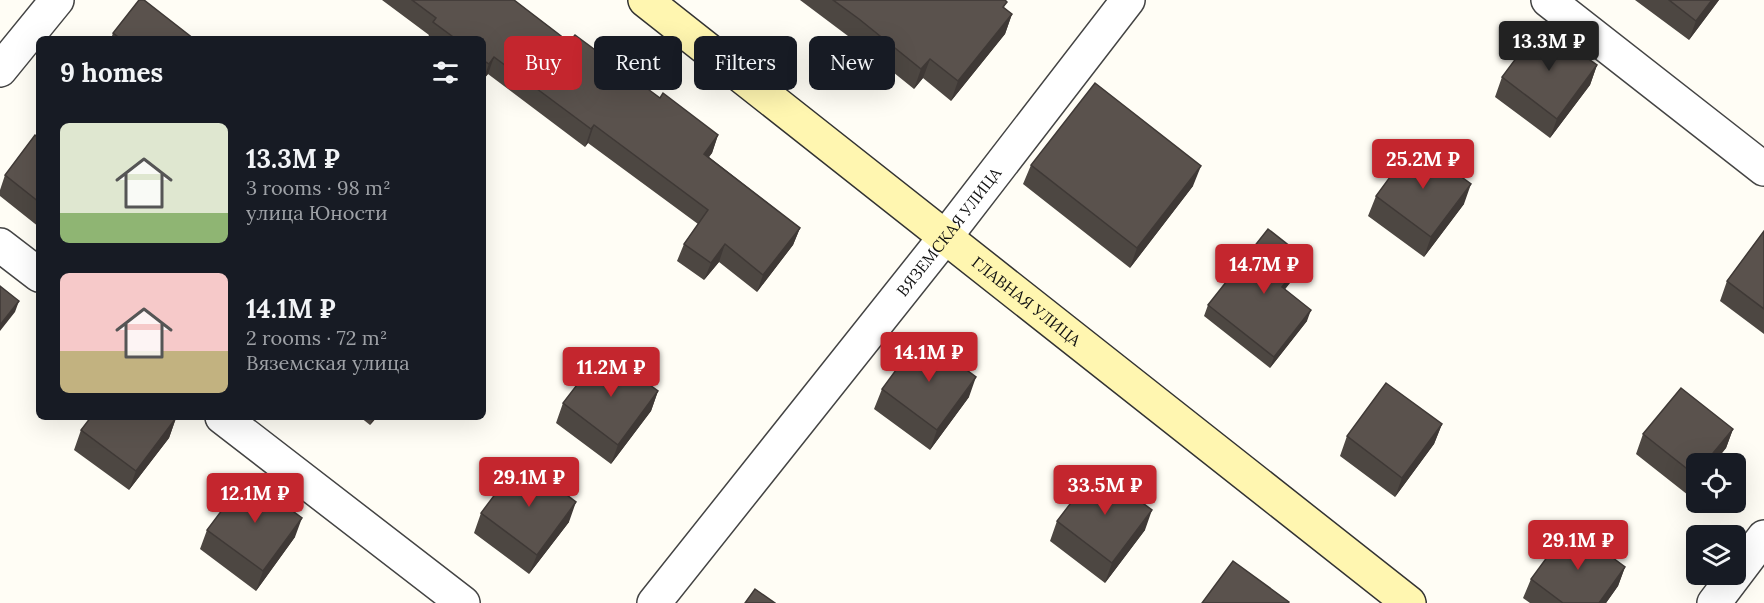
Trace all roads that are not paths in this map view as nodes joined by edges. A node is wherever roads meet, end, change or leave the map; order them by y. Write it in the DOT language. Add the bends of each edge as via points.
graph roads {
  1 [pos="57,0"];
  2 [pos="645,0"];
  3 [pos="1128,0"];
  4 [pos="1548,0"];
  5 [pos="0,70"];
  6 [pos="1764,169"];
  7 [pos="946,237"];
  8 [pos="0,245"];
  9 [pos="36,273"];
  10 [pos="226,420"];
  11 [pos="1764,537"];
  12 [pos="463,603"];
  13 [pos="654,603"];
  14 [pos="1409,603"];
  15 [pos="1714,603"];
  1 -- 5 [label="street"];
  2 -- 7 [label="street, ГЛАВНАЯ УЛИЦА"];
  3 -- 7 [label="street, ВЯЗЕМСКАЯ УЛИЦА"];
  4 -- 6 [label="street"];
  7 -- 13 [label="street, ВЯЗЕМСКАЯ УЛИЦА"];
  7 -- 14 [label="street, ГЛАВНАЯ УЛИЦА"];
  8 -- 9 [label="street"];
  10 -- 12 [label="street"];
  11 -- 15 [label="street"];
}
